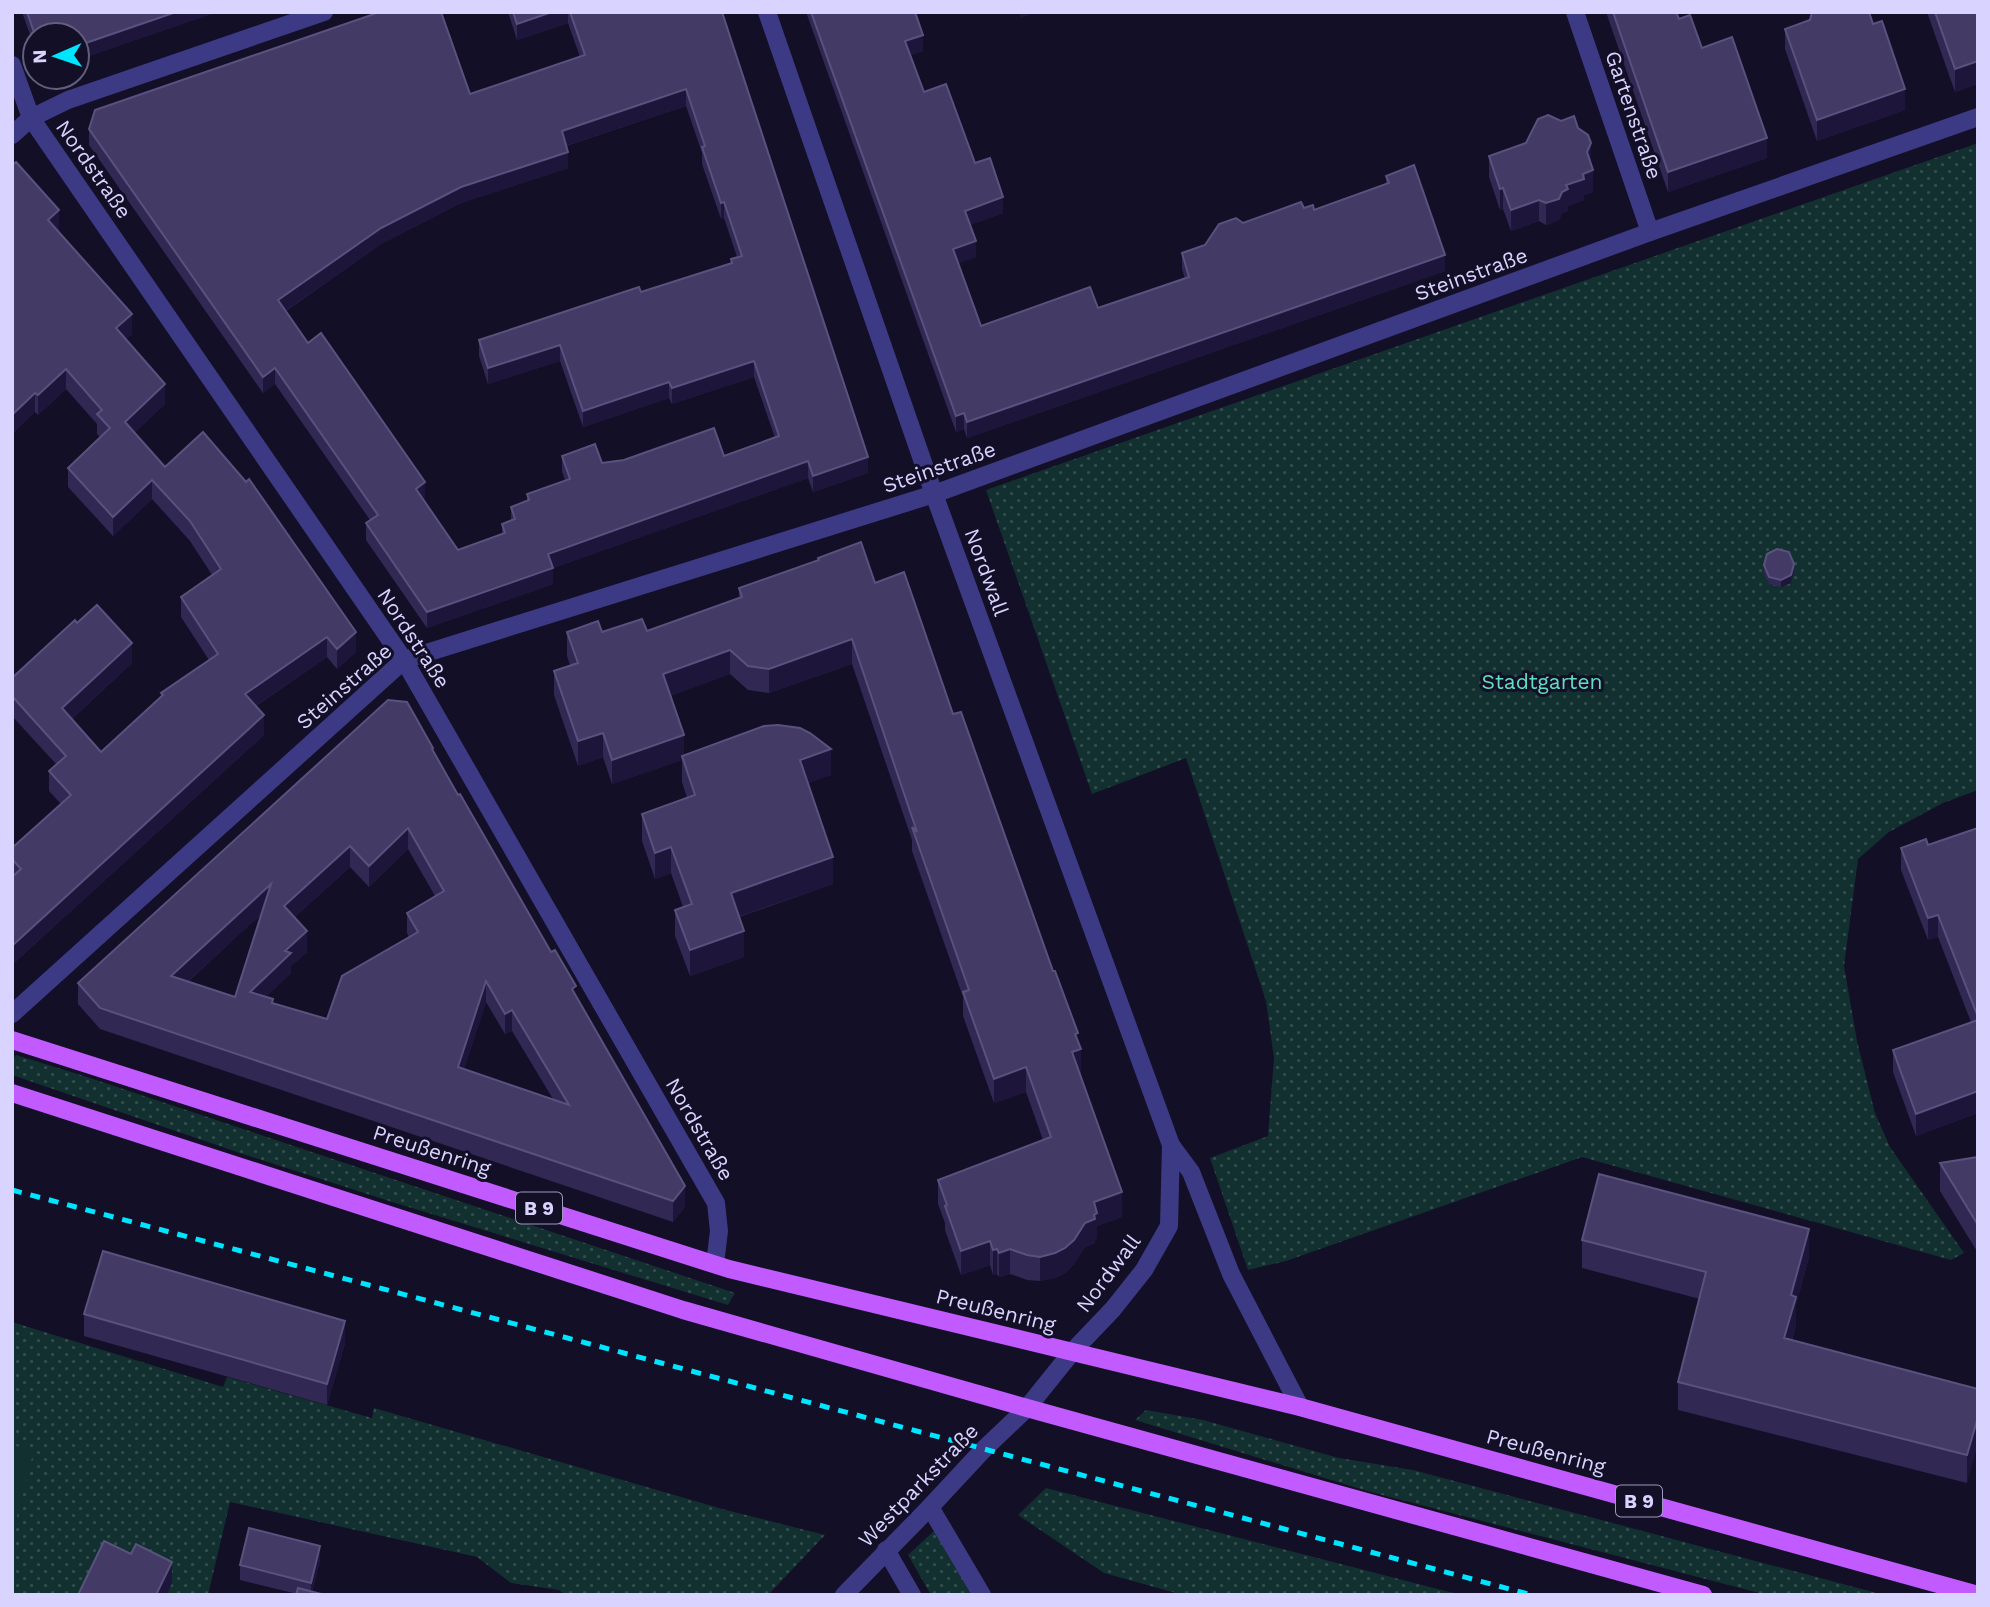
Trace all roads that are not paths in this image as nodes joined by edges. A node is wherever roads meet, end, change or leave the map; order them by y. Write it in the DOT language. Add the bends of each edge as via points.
graph roads {
  1 [pos="324,12"];
  2 [pos="767,12"];
  3 [pos="1574,12"];
  4 [pos="12,65"];
  5 [pos="1978,117"];
  6 [pos="31,118"];
  7 [pos="12,135"];
  8 [pos="1650,232"];
  9 [pos="934,494"];
  10 [pos="404,660"];
  11 [pos="12,1014"];
  12 [pos="12,1040"];
  13 [pos="12,1093"];
  14 [pos="1171,1145"];
  15 [pos="715,1264"];
  16 [pos="1072,1352"];
  17 [pos="1300,1407"];
  18 [pos="1027,1408"];
  19 [pos="930,1507"];
  20 [pos="886,1550"];
  21 [pos="844,1595"];
  22 [pos="912,1595"];
  23 [pos="982,1595"];
  24 [pos="1703,1595"];
  25 [pos="1978,1595"];
  1 -- 6 [label="street" via="68,100"];
  2 -- 9 [label="street, Nordwall"];
  3 -- 8 [label="street, Gartenstraße"];
  4 -- 6 [label="street, Nordstraße"];
  5 -- 8 [label="street, Steinstraße"];
  6 -- 7 [label="street"];
  6 -- 10 [label="street, Nordstraße"];
  8 -- 9 [label="street, Steinstraße"];
  9 -- 10 [label="street, Steinstraße"];
  9 -- 14 [label="street, Nordwall"];
  10 -- 11 [label="street, Steinstraße"];
  10 -- 15 [label="street, Nordstraße" via="716,1203"];
  12 -- 15 [label="main road, Preußenring / B 9"];
  13 -- 18 [label="main road, B 9" via="683,1310"];
  14 -- 16 [label="street, Nordwall" via="1169,1226 1144,1270"];
  14 -- 17 [label="street, Nordwall" via="1191,1172 1231,1274"];
  15 -- 16 [label="main road, Preußenring / B 9"];
  16 -- 17 [label="main road, Preußenring / B 9"];
  16 -- 18 [label="street, Nordwall"];
  17 -- 25 [label="main road, Preußenring / B 9"];
  18 -- 19 [label="street, Westparkstraße"];
  18 -- 24 [label="main road, B 9"];
  19 -- 20 [label="street, Westparkstraße"];
  19 -- 23 [label="street"];
  20 -- 21 [label="street, Westparkstraße"];
  20 -- 22 [label="street"];
}
